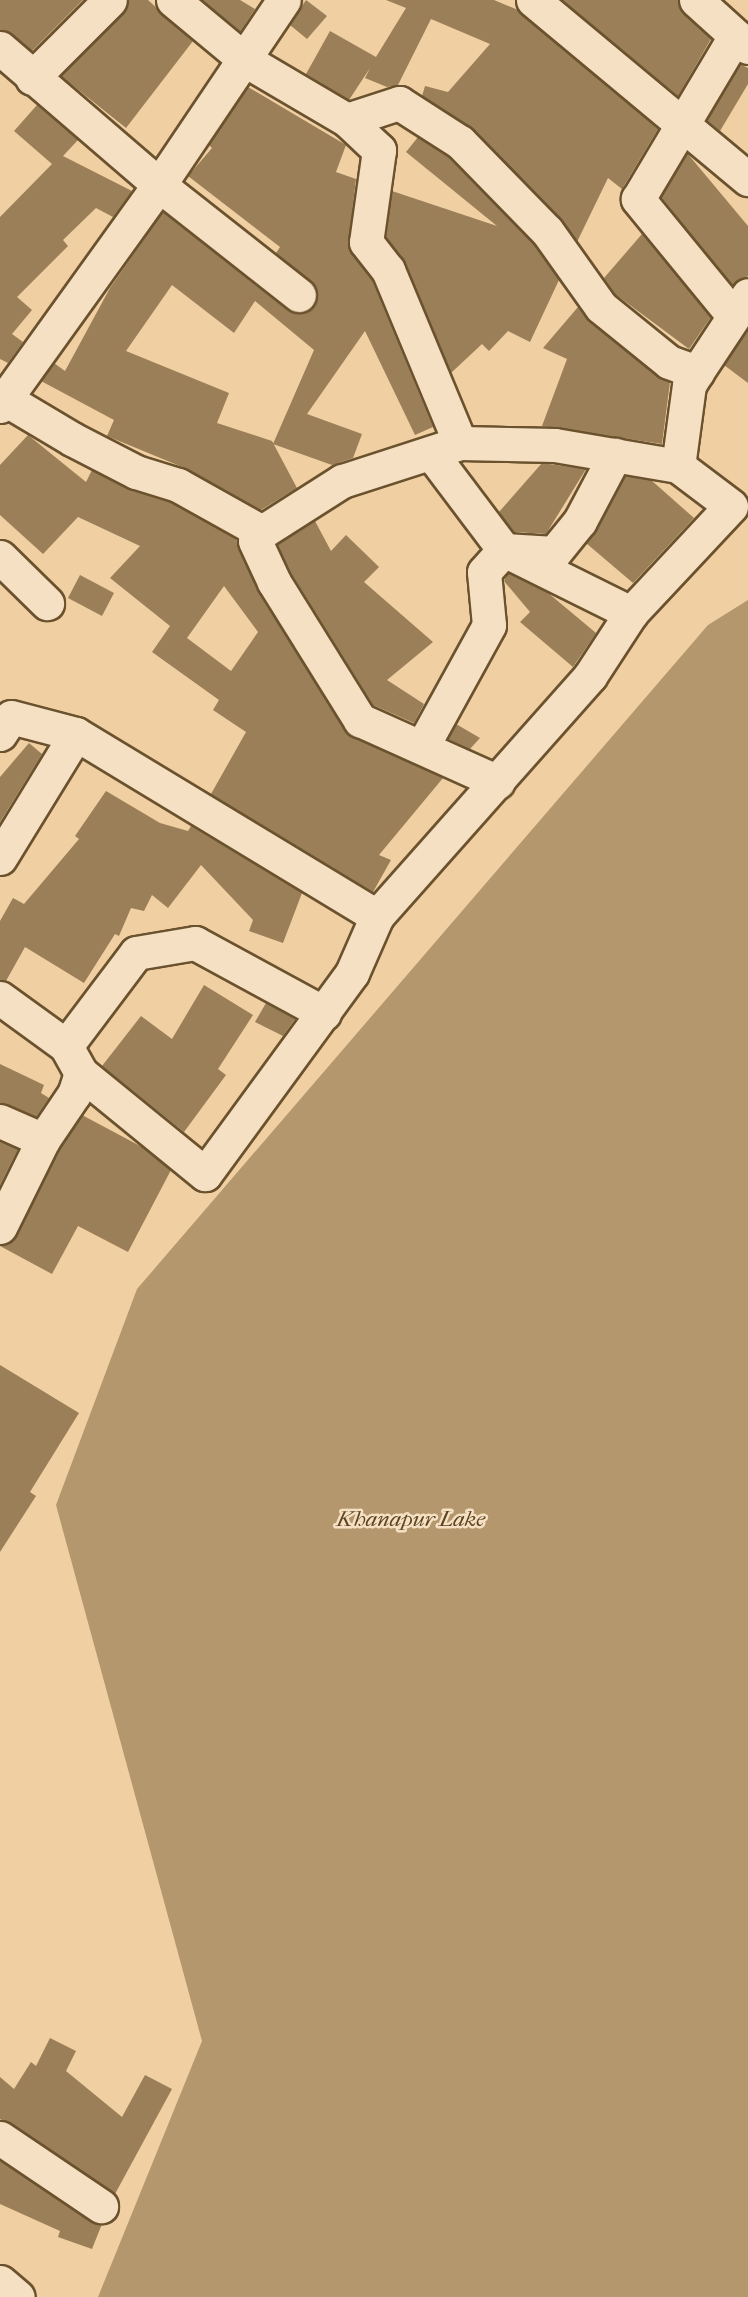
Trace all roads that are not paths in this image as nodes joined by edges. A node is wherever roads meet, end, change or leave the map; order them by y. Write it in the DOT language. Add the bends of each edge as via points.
graph roads {
  1 [pos="110,0"];
  2 [pos="173,0"];
  3 [pos="284,0"];
  4 [pos="696,0"];
  5 [pos="535,1"];
  6 [pos="742,42"];
  7 [pos="0,48"];
  8 [pos="244,60"];
  9 [pos="32,78"];
  10 [pos="347,120"];
  11 [pos="680,124"];
  12 [pos="748,179"];
  13 [pos="159,185"];
  14 [pos="299,295"];
  15 [pos="740,305"];
  16 [pos="697,372"];
  17 [pos="2,401"];
  18 [pos="446,448"];
  19 [pos="615,455"];
  20 [pos="678,466"];
  21 [pos="740,500"];
  22 [pos="262,532"];
  23 [pos="504,550"];
  24 [pos="0,556"];
  25 [pos="47,603"];
  26 [pos="631,614"];
  27 [pos="0,734"];
  28 [pos="76,734"];
  29 [pos="422,747"];
  30 [pos="498,782"];
  31 [pos="0,858"];
  32 [pos="376,916"];
  33 [pos="0,998"];
  34 [pos="324,1013"];
  35 [pos="73,1059"];
  36 [pos="0,1121"];
  37 [pos="43,1140"];
  38 [pos="0,1227"];
  39 [pos="0,2138"];
  40 [pos="101,2206"];
  41 [pos="0,2282"];
  42 [pos="18,2297"];
  1 -- 9 [label="street"];
  2 -- 8 [label="street"];
  3 -- 8 [label="street"];
  4 -- 6 [label="street"];
  5 -- 11 [label="street"];
  6 -- 11 [label="street"];
  7 -- 9 [label="street"];
  8 -- 10 [label="street"];
  8 -- 13 [label="street"];
  9 -- 13 [label="street"];
  10 -- 16 [label="street" via="399,103 460,142 547,231 601,307 669,362"];
  10 -- 18 [label="street" via="379,150 366,242 388,270"];
  11 -- 12 [label="street"];
  11 -- 15 [label="street" via="638,199"];
  13 -- 14 [label="street"];
  13 -- 17 [label="street"];
  15 -- 16 [label="street"];
  16 -- 20 [label="street" via="689,386"];
  17 -- 22 [label="street" via="136,472 178,485"];
  18 -- 19 [label="street" via="555,445"];
  18 -- 22 [label="street" via="342,481"];
  18 -- 23 [label="street"];
  19 -- 20 [label="street"];
  19 -- 23 [label="street" via="580,521 554,553"];
  20 -- 21 [label="street"];
  21 -- 26 [label="street"];
  22 -- 29 [label="street" via="255,541 273,582 360,720"];
  23 -- 26 [label="street"];
  23 -- 29 [label="street" via="484,572 489,625"];
  24 -- 25 [label="street"];
  26 -- 30 [label="street" via="590,676"];
  27 -- 28 [label="street" via="11,717"];
  28 -- 31 [label="street"];
  28 -- 32 [label="street"];
  29 -- 30 [label="street"];
  30 -- 32 [label="street"];
  32 -- 34 [label="street" via="352,973"];
  33 -- 35 [label="street"];
  34 -- 35 [label="street" via="195,943 136,953"];
  34 -- 35 [label="street" via="205,1174"];
  35 -- 37 [label="street" via="74,1094"];
  36 -- 37 [label="street"];
  37 -- 38 [label="street"];
  39 -- 40 [label="street"];
  41 -- 42 [label="street"];
}
